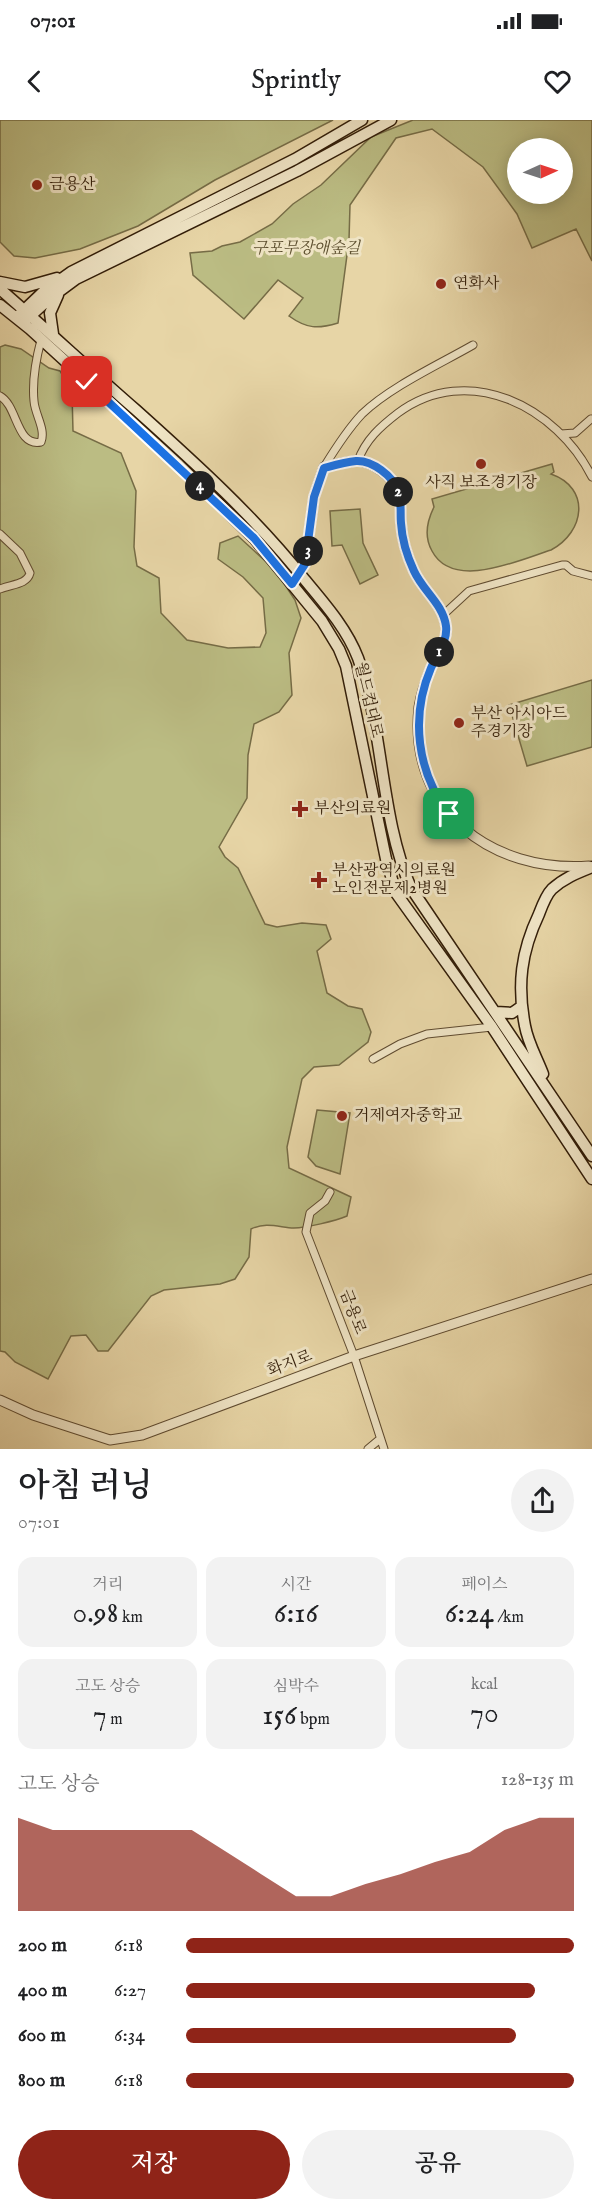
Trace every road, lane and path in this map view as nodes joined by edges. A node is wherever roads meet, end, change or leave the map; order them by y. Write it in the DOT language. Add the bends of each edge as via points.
graph roads {
  1 [pos="362,120"];
  2 [pos="391,120"];
  3 [pos="71,272"];
  4 [pos="0,282"];
  5 [pos="0,289"];
  6 [pos="62,289"];
  7 [pos="0,305"];
  8 [pos="23,317"];
  9 [pos="53,334"];
  10 [pos="41,340"];
  11 [pos="473,345"];
  12 [pos="0,396"];
  13 [pos="591,419"];
  14 [pos="561,434"];
  15 [pos="358,461"];
  16 [pos="324,468"];
  17 [pos="592,477"];
  18 [pos="0,534"];
  19 [pos="300,573"];
  20 [pos="592,576"];
  21 [pos="292,584"];
  22 [pos="0,589"];
  23 [pos="443,615"];
  24 [pos="592,867"];
  25 [pos="522,1006"];
  26 [pos="496,1012"];
  27 [pos="492,1027"];
  28 [pos="373,1059"];
  29 [pos="554,1099"];
  30 [pos="592,1156"];
  31 [pos="592,1179"];
  32 [pos="330,1192"];
  33 [pos="592,1279"];
  34 [pos="354,1356"];
  35 [pos="0,1400"];
  36 [pos="380,1439"];
  37 [pos="368,1449"];
  38 [pos="384,1449"];
  1 -- 3 [label="main road" via="295,159"];
  2 -- 6 [label="main road"];
  3 -- 4 [label="main road" via="25,287"];
  3 -- 8 [label="main road" via="43,292"];
  5 -- 8 [label="main road, 월드컵대로"];
  6 -- 8 [label="main road"];
  6 -- 9 [label="main road" via="50,313"];
  7 -- 8 [label="main road, 월드컵대로"];
  8 -- 9 [label="main road, 월드컵대로"];
  8 -- 10 [label="main road, 월드컵대로"];
  9 -- 19 [label="main road, 월드컵대로" via="193,462 263,530"];
  10 -- 12 [label="street" via="34,402 41,442 26,440 7,400"];
  10 -- 21 [label="main road, 월드컵대로" via="179,465 254,538"];
  11 -- 16 [label="street" via="377,402 351,428"];
  13 -- 14 [label="street" via="575,433"];
  14 -- 15 [label="street" via="537,412 510,399 480,392 450,392 412,404 390,419 369,440"];
  14 -- 17 [label="street"];
  15 -- 16 [label="street"];
  15 -- 23 [label="street" via="377,468 393,483 408,555 422,586"];
  16 -- 19 [label="street" via="314,497 308,555"];
  18 -- 22 [label="street" via="20,553 30,573 27,580"];
  19 -- 21 [label="street"];
  19 -- 26 [label="main road, 월드컵대로" via="341,626 358,659 403,870 411,888"];
  20 -- 23 [label="street" via="562,565 469,591"];
  21 -- 27 [label="main road, 월드컵대로" via="331,634 346,666 394,887"];
  23 -- 24 [label="street" via="444,642 419,705 419,741 428,779 440,802 470,833 499,852 537,864"];
  24 -- 25 [label="main road" via="569,876 550,891 523,957"];
  25 -- 26 [label="main road" via="512,1013"];
  25 -- 29 [label="main road" via="531,1048"];
  26 -- 29 [label="main road, 월드컵대로"];
  27 -- 28 [label="street" via="427,1034"];
  27 -- 31 [label="main road, 월드컵대로"];
  29 -- 30 [label="main road, 월드컵대로"];
  32 -- 34 [label="street, 금용로" via="326,1201 310,1213 306,1232"];
  33 -- 34 [label="street, 화지로"];
  34 -- 35 [label="street, 화지로" via="142,1435 110,1440"];
  34 -- 36 [label="street, 금용로"];
  36 -- 37 [label="street"];
  36 -- 38 [label="street, 금용로"];
}
